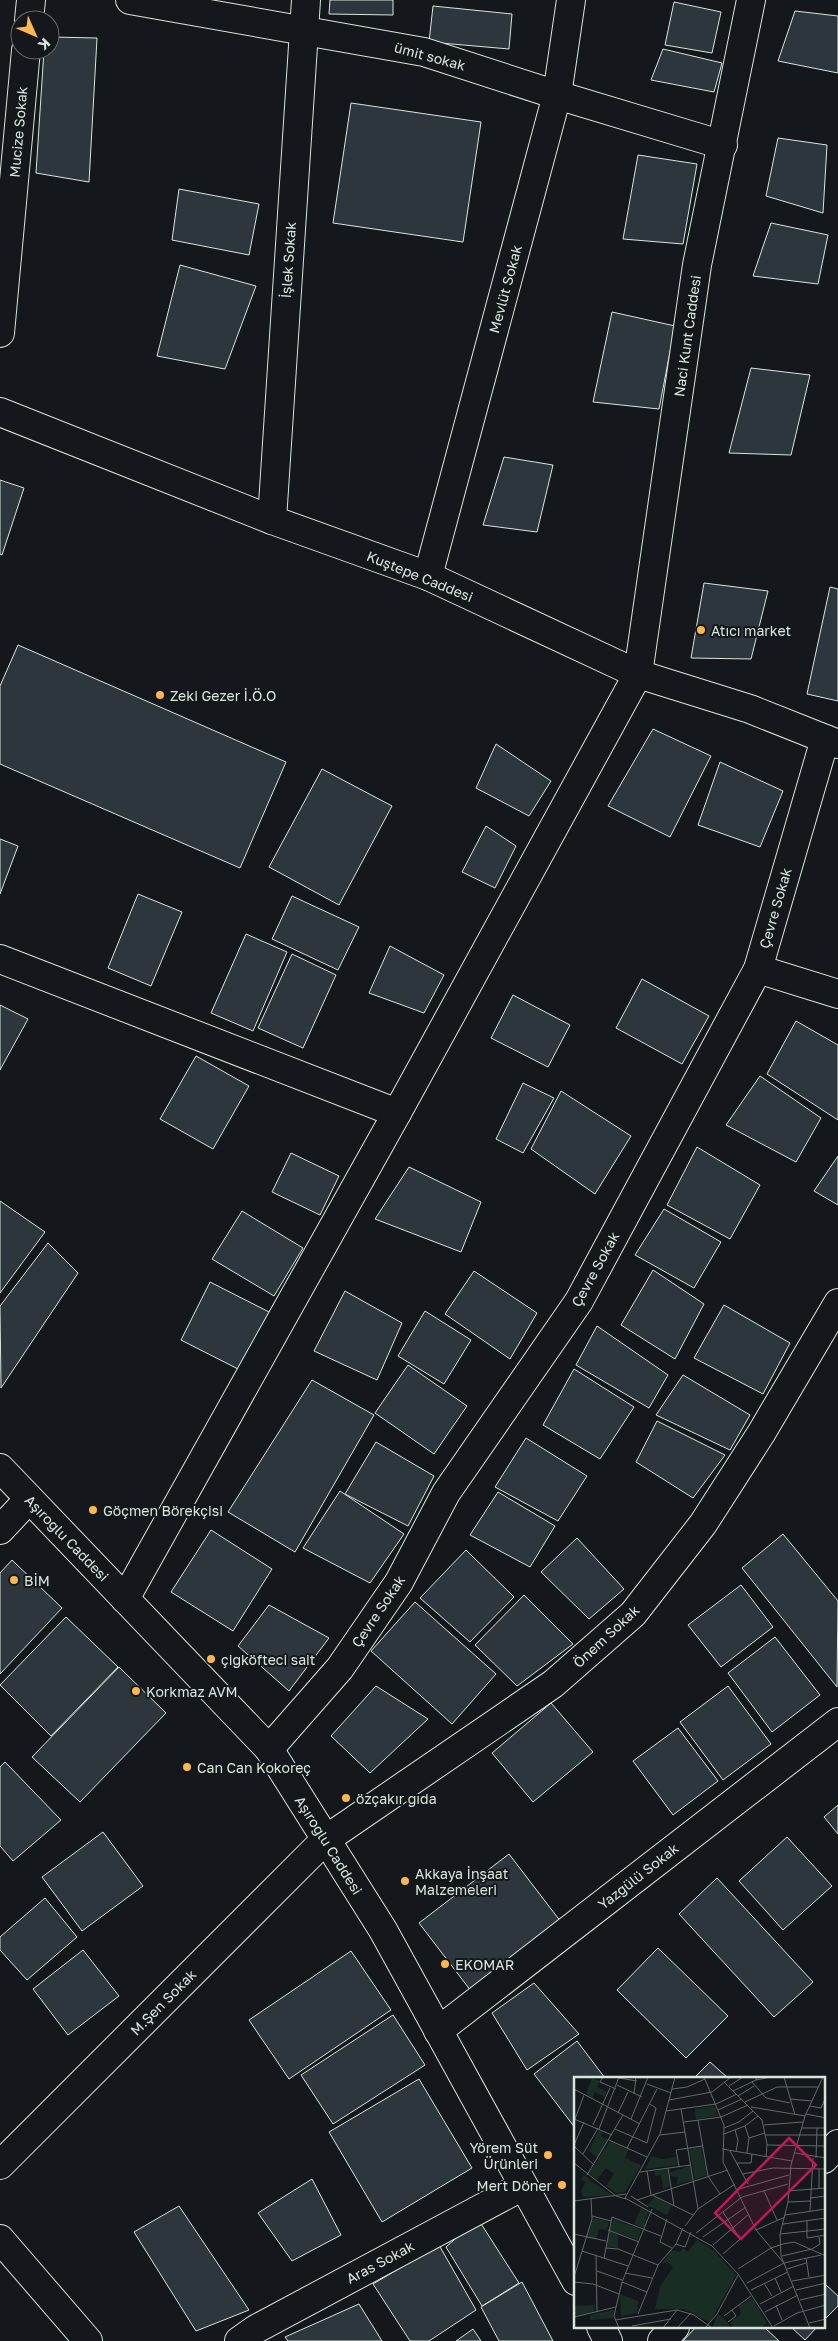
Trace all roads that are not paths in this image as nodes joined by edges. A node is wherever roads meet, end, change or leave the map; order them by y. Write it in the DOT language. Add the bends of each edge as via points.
graph roads {
  1 [pos="130,0"];
  2 [pos="306,0"];
  3 [pos="570,0"];
  4 [pos="751,0"];
  5 [pos="303,29"];
  6 [pos="25,60"];
  7 [pos="557,95"];
  8 [pos="723,145"];
  9 [pos="0,333"];
  10 [pos="0,412"];
  11 [pos="272,520"];
  12 [pos="428,576"];
  13 [pos="638,674"];
  14 [pos="831,741"];
  15 [pos="0,959"];
  16 [pos="758,969"];
  17 [pos="838,994"];
  18 [pos="397,1113"];
  19 [pos="838,1303"];
  20 [pos="0,1468"];
  21 [pos="29,1498"];
  22 [pos="0,1530"];
  23 [pos="125,1598"];
  24 [pos="838,1722"];
  25 [pos="269,1749"];
  26 [pos="325,1840"];
  27 [pos="438,2031"];
  28 [pos="838,2144"];
  29 [pos="826,2157"];
  30 [pos="0,2165"];
  31 [pos="523,2186"];
  32 [pos="0,2239"];
  33 [pos="574,2277"];
  34 [pos="602,2328"];
  35 [pos="674,2328"];
  36 [pos="88,2341"];
  37 [pos="239,2341"];
  38 [pos="608,2341"];
  39 [pos="662,2341"];
  1 -- 5 [label="street, ümit sokak"];
  2 -- 5 [label="street, İşlek Sokak"];
  3 -- 7 [label="street, Mevlüt Sokak"];
  4 -- 8 [label="street, Naci Kunt Caddesi"];
  5 -- 7 [label="street, ümit sokak" via="424,52"];
  5 -- 11 [label="street, İşlek Sokak"];
  6 -- 9 [label="street, Mucize Sokak"];
  7 -- 8 [label="street, ümit sokak"];
  7 -- 12 [label="street, Mevlüt Sokak"];
  8 -- 13 [label="street, Naci Kunt Caddesi" via="697,265"];
  10 -- 11 [label="street, Kuştepe Caddesi"];
  11 -- 12 [label="street, Kuştepe Caddesi"];
  12 -- 13 [label="street, Kuştepe Caddesi"];
  13 -- 14 [label="street, Kuştepe Caddesi" via="750,709"];
  13 -- 18 [label="street"];
  14 -- 16 [label="street, Çevre Sokak"];
  15 -- 18 [label="street"];
  16 -- 17 [label="street"];
  16 -- 25 [label="street, Çevre Sokak" via="579,1301 446,1493 394,1590 340,1668"];
  18 -- 23 [label="street"];
  19 -- 26 [label="street, Önem Sokak" via="703,1524 633,1614 553,1684"];
  20 -- 21 [label="street, Aşıroğlu Caddesi"];
  21 -- 22 [label="street"];
  21 -- 23 [label="street, Aşıroğlu Caddesi"];
  23 -- 25 [label="street, Aşıroğlu Caddesi"];
  24 -- 27 [label="street, Yazgülü Sokak"];
  25 -- 26 [label="street, Aşıroğlu Caddesi"];
  26 -- 27 [label="street, Aşıroğlu Caddesi" via="383,1930"];
  26 -- 30 [label="street, M.Şen Sokak"];
  27 -- 31 [label="street, Aşıroğlu Caddesi"];
  28 -- 29 [label="street"];
  31 -- 33 [label="street, Aşıroğlu Caddesi"];
  31 -- 37 [label="street, Aras Sokak"];
  32 -- 36 [label="street"];
  34 -- 38 [label="street"];
  35 -- 39 [label="street"];
}
